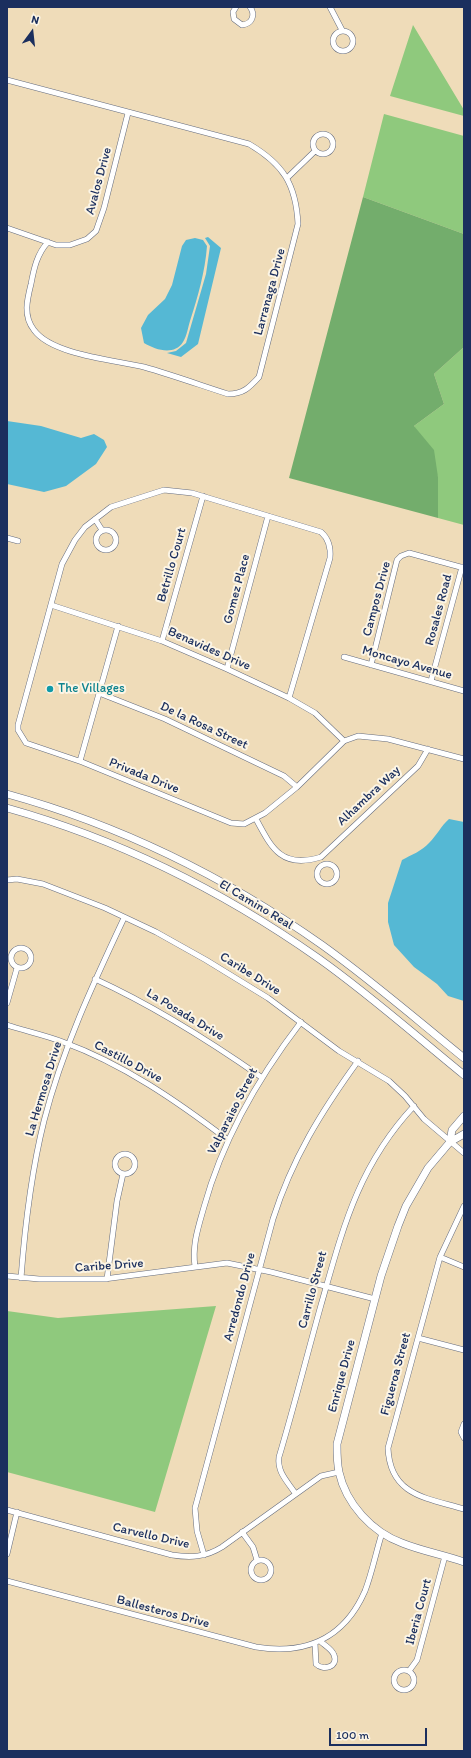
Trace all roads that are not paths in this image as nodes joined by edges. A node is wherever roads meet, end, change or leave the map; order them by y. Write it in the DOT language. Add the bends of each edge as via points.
graph roads {
  1 [pos="236,7"];
  2 [pos="250,7"];
  3 [pos="330,7"];
  4 [pos="342,30"];
  5 [pos="7,80"];
  6 [pos="128,113"];
  7 [pos="315,151"];
  8 [pos="287,178"];
  9 [pos="7,228"];
  10 [pos="48,242"];
  11 [pos="203,496"];
  12 [pos="268,516"];
  13 [pos="95,519"];
  14 [pos="102,530"];
  15 [pos="7,538"];
  16 [pos="18,541"];
  17 [pos="463,567"];
  18 [pos="51,605"];
  19 [pos="118,626"];
  20 [pos="162,641"];
  21 [pos="344,657"];
  22 [pos="371,664"];
  23 [pos="228,669"];
  24 [pos="431,682"];
  25 [pos="464,691"];
  26 [pos="99,693"];
  27 [pos="289,698"];
  28 [pos="344,741"];
  29 [pos="428,749"];
  30 [pos="464,759"];
  31 [pos="80,761"];
  32 [pos="296,787"];
  33 [pos="7,794"];
  34 [pos="7,808"];
  35 [pos="256,819"];
  36 [pos="321,857"];
  37 [pos="323,865"];
  38 [pos="7,880"];
  39 [pos="124,918"];
  40 [pos="17,968"];
  41 [pos="95,979"];
  42 [pos="7,1002"];
  43 [pos="301,1022"];
  44 [pos="7,1025"];
  45 [pos="68,1044"];
  46 [pos="464,1058"];
  47 [pos="358,1061"];
  48 [pos="464,1075"];
  49 [pos="261,1077"];
  50 [pos="414,1106"];
  51 [pos="464,1116"];
  52 [pos="464,1134"];
  53 [pos="228,1140"];
  54 [pos="450,1142"];
  55 [pos="464,1153"];
  56 [pos="123,1174"];
  57 [pos="464,1206"];
  58 [pos="440,1257"];
  59 [pos="195,1267"];
  60 [pos="464,1267"];
  61 [pos="258,1270"];
  62 [pos="7,1276"];
  63 [pos="21,1278"];
  64 [pos="107,1279"];
  65 [pos="326,1287"];
  66 [pos="375,1299"];
  67 [pos="418,1338"];
  68 [pos="464,1350"];
  69 [pos="464,1424"];
  70 [pos="464,1438"];
  71 [pos="339,1472"];
  72 [pos="295,1492"];
  73 [pos="464,1509"];
  74 [pos="7,1510"];
  75 [pos="17,1512"];
  76 [pos="242,1532"];
  77 [pos="382,1533"];
  78 [pos="7,1554"];
  79 [pos="204,1555"];
  80 [pos="445,1556"];
  81 [pos="257,1560"];
  82 [pos="464,1562"];
  83 [pos="7,1581"];
  84 [pos="317,1642"];
  85 [pos="410,1671"];
  1 -- 2 [label="street" via="233,12 234,19 242,25 249,23 253,18"];
  3 -- 4 [label="street"];
  4 -- 4 [label="street" via="351,34 353,40 352,46 344,51 337,49 333,43 334,36"];
  5 -- 6 [label="street, Larranaga Drive"];
  6 -- 8 [label="street, Larranaga Drive" via="249,144 267,155"];
  6 -- 10 [label="street, Avalos Drive" via="96,231 70,245"];
  7 -- 7 [label="street" via="312,142 316,136 325,134 330,137 332,148 328,153 321,155"];
  7 -- 8 [label="street"];
  8 -- 10 [label="street, Larranaga Drive" via="295,198 298,224 259,377 246,391 237,394 228,394 144,367 80,354 49,343 34,332 28,320 27,302 36,260"];
  9 -- 10 [label="street, Avalos Drive"];
  11 -- 12 [label="street, Privada Drive"];
  11 -- 13 [label="street, Privada Drive" via="164,490 111,507"];
  11 -- 20 [label="street, Betrillo Court"];
  12 -- 23 [label="street, Gomez Place"];
  12 -- 27 [label="street, Privada Drive" via="321,532 328,541 331,551"];
  13 -- 14 [label="street"];
  13 -- 18 [label="street, Privada Drive" via="85,527 67,555"];
  14 -- 14 [label="street" via="111,531 116,535 116,542 110,549 100,548 96,542 97,535"];
  15 -- 16 [label="street"];
  17 -- 22 [label="street, Campos Drive" via="409,554 397,560"];
  17 -- 24 [label="street, Rosales Road"];
  18 -- 19 [label="street, Benavides Drive"];
  18 -- 31 [label="street, Privada Drive" via="18,730 26,743"];
  19 -- 20 [label="street, Benavides Drive"];
  19 -- 26 [label="street"];
  20 -- 23 [label="street, Benavides Drive"];
  21 -- 22 [label="street, Moncayo Avenue"];
  22 -- 24 [label="street, Moncayo Avenue"];
  23 -- 27 [label="street, Benavides Drive"];
  24 -- 25 [label="street, Moncayo Avenue"];
  26 -- 31 [label="street"];
  26 -- 32 [label="street, De la Rosa Street" via="165,719 277,772"];
  27 -- 28 [label="street, Benavides Drive" via="315,713"];
  28 -- 29 [label="street, Privada Drive" via="358,736 368,736"];
  28 -- 32 [label="street, Privada Drive"];
  29 -- 30 [label="street, Privada Drive"];
  29 -- 36 [label="street, Alhambra Way" via="418,766"];
  31 -- 35 [label="street, Privada Drive" via="231,824 244,824"];
  32 -- 35 [label="street, Privada Drive"];
  33 -- 46 [label="main road, El Camino Real" via="62,812 147,846 242,894 322,946"];
  34 -- 48 [label="main road, El Camino Real" via="114,845 235,905 335,971"];
  35 -- 36 [label="street" via="272,848 284,856 300,860"];
  36 -- 37 [label="street"];
  37 -- 37 [label="street" via="333,865 337,870 338,877 332,884 321,883 317,877 318,870"];
  38 -- 39 [label="street, Caribe Drive" via="29,880 43,884"];
  39 -- 41 [label="street, La Hermosa Drive"];
  39 -- 43 [label="street, Caribe Drive" via="156,932 206,960 268,998"];
  40 -- 40 [label="street" via="12,964 11,954 15,949 24,948 30,953 30,963 24,968"];
  40 -- 42 [label="street"];
  41 -- 45 [label="street, La Hermosa Drive"];
  41 -- 49 [label="street, La Posada Drive" via="191,1030"];
  43 -- 47 [label="street, Caribe Drive" via="339,1051"];
  43 -- 49 [label="street, Valparaiso Street"];
  44 -- 45 [label="street, Castillo Drive"];
  45 -- 53 [label="street, Castillo Drive" via="116,1066 158,1091"];
  45 -- 63 [label="street, La Hermosa Drive" via="36,1154 25,1226"];
  47 -- 50 [label="street, Caribe Drive" via="389,1081"];
  47 -- 61 [label="street, Arredondo Drive" via="323,1110 295,1161"];
  49 -- 53 [label="street, Valparaiso Street"];
  50 -- 54 [label="street, Caribe Drive" via="424,1119"];
  50 -- 65 [label="street, Carrillo Street" via="392,1130 357,1192 338,1242"];
  51 -- 54 [label="main road, Enrique Drive" via="452,1130"];
  52 -- 54 [label="main road, Enrique Drive"];
  53 -- 59 [label="street, Valparaiso Street" via="212,1179 194,1242"];
  54 -- 55 [label="street, Caribe Drive"];
  54 -- 66 [label="main road, Enrique Drive" via="428,1168 406,1206"];
  56 -- 56 [label="street" via="115,1167 116,1160 120,1154 127,1154 135,1160 135,1166 132,1171"];
  56 -- 64 [label="street"];
  57 -- 58 [label="street, Figueroa Street"];
  58 -- 60 [label="street"];
  58 -- 67 [label="street, Figueroa Street"];
  59 -- 61 [label="street, Caribe Drive" via="227,1263"];
  59 -- 64 [label="street, Caribe Drive"];
  61 -- 65 [label="street, Caribe Drive"];
  61 -- 79 [label="street, Arredondo Drive" via="195,1508 197,1531"];
  62 -- 63 [label="street, Caribe Drive"];
  63 -- 64 [label="street, Caribe Drive"];
  65 -- 66 [label="street, Caribe Drive"];
  65 -- 72 [label="street, Carrillo Street" via="279,1457 279,1468"];
  66 -- 71 [label="main road, Enrique Drive" via="339,1436"];
  67 -- 68 [label="street"];
  67 -- 73 [label="street, Figueroa Street" via="388,1448 390,1463 397,1479 408,1490"];
  69 -- 70 [label="street" via="461,1432"];
  71 -- 72 [label="street, Carvello Drive" via="321,1476"];
  71 -- 77 [label="main road, Enrique Drive" via="356,1508"];
  72 -- 76 [label="street, Carvello Drive"];
  74 -- 75 [label="street, Carvello Drive"];
  75 -- 78 [label="street"];
  75 -- 79 [label="street, Carvello Drive" via="172,1555"];
  76 -- 79 [label="street, Carvello Drive" via="222,1547"];
  76 -- 81 [label="street" via="253,1548"];
  77 -- 80 [label="main road, Enrique Drive" via="402,1543"];
  77 -- 84 [label="street, Ballesteros Drive" via="367,1585 356,1608 333,1633"];
  80 -- 82 [label="main road, Enrique Drive"];
  80 -- 85 [label="street, Iberia Court" via="417,1660"];
  81 -- 81 [label="street" via="266,1561 270,1566 271,1573 264,1580 257,1580 252,1575 250,1568"];
  83 -- 84 [label="street, Ballesteros Drive" via="256,1648 287,1650"];
  84 -- 84 [label="street" via="335,1657 328,1668 324,1669 314,1660"];
  85 -- 85 [label="street, Iberia Court" via="414,1676 413,1686 408,1690 399,1689 394,1680 396,1673 402,1670"];
}
